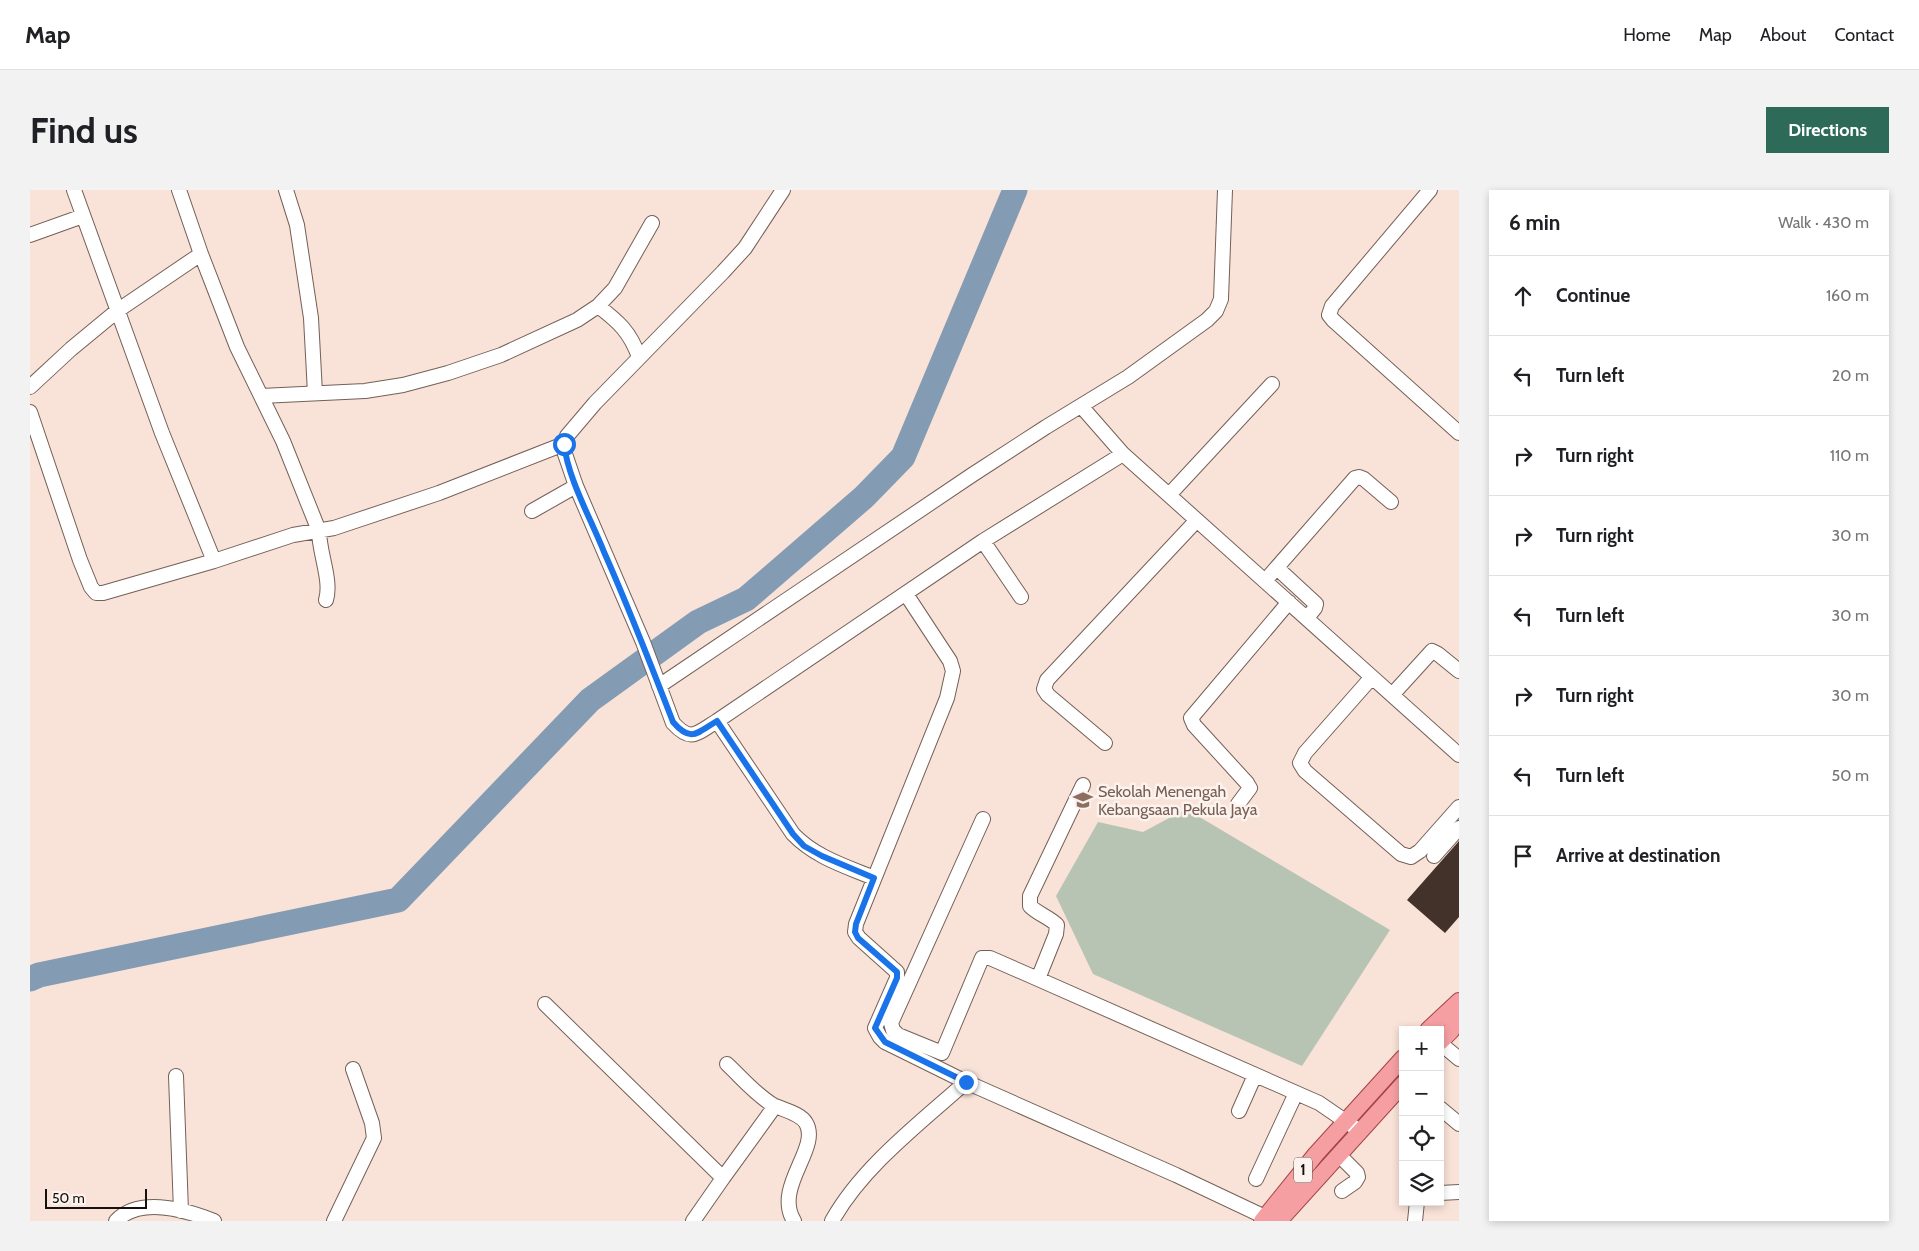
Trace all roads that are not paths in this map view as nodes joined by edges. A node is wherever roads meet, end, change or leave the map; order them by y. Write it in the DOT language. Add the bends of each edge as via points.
graph roads {
  1 [pos="74,190"];
  2 [pos="179,190"];
  3 [pos="286,190"];
  4 [pos="783,190"];
  5 [pos="1225,190"];
  6 [pos="1430,190"];
  7 [pos="83,216"];
  8 [pos="652,223"];
  9 [pos="30,235"];
  10 [pos="201,254"];
  11 [pos="598,306"];
  12 [pos="117,310"];
  13 [pos="639,357"];
  14 [pos="1272,384"];
  15 [pos="30,387"];
  16 [pos="315,393"];
  17 [pos="261,396"];
  18 [pos="1081,406"];
  19 [pos="30,412"];
  20 [pos="1459,434"];
  21 [pos="564,444"];
  22 [pos="1123,454"];
  23 [pos="576,486"];
  24 [pos="1169,495"];
  25 [pos="1391,502"];
  26 [pos="532,511"];
  27 [pos="1197,520"];
  28 [pos="319,531"];
  29 [pos="983,540"];
  30 [pos="214,561"];
  31 [pos="1277,568"];
  32 [pos="1265,581"];
  33 [pos="906,594"];
  34 [pos="1021,597"];
  35 [pos="326,600"];
  36 [pos="1289,602"];
  37 [pos="1307,618"];
  38 [pos="1459,671"];
  39 [pos="1372,677"];
  40 [pos="659,686"];
  41 [pos="1392,695"];
  42 [pos="717,721"];
  43 [pos="1105,743"];
  44 [pos="1459,755"];
  45 [pos="1083,785"];
  46 [pos="1238,804"];
  47 [pos="1459,807"];
  48 [pos="983,818"];
  49 [pos="1459,828"];
  50 [pos="1434,856"];
  51 [pos="874,878"];
  52 [pos="1038,979"];
  53 [pos="1459,1001"];
  54 [pos="545,1004"];
  55 [pos="1459,1018"];
  56 [pos="1432,1026"];
  57 [pos="1444,1037"];
  58 [pos="1444,1046"];
  59 [pos="1459,1059"];
  60 [pos="1399,1062"];
  61 [pos="727,1064"];
  62 [pos="353,1069"];
  63 [pos="1255,1075"];
  64 [pos="176,1076"];
  65 [pos="966,1082"];
  66 [pos="1399,1088"];
  67 [pos="1296,1093"];
  68 [pos="775,1106"];
  69 [pos="1239,1111"];
  70 [pos="1444,1111"];
  71 [pos="1347,1120"];
  72 [pos="1459,1124"];
  73 [pos="1360,1132"];
  74 [pos="1339,1155"];
  75 [pos="723,1178"];
  76 [pos="1256,1179"];
  77 [pos="1342,1191"];
  78 [pos="1459,1192"];
  79 [pos="1444,1193"];
  80 [pos="1417,1206"];
  81 [pos="181,1211"];
  82 [pos="1268,1220"];
  83 [pos="116,1221"];
  84 [pos="214,1221"];
  85 [pos="334,1221"];
  86 [pos="693,1221"];
  87 [pos="794,1221"];
  88 [pos="832,1221"];
  89 [pos="1415,1221"];
  1 -- 7 [label="street"];
  2 -- 10 [label="street"];
  3 -- 16 [label="street" via="297,226 311,318"];
  4 -- 13 [label="street" via="745,248"];
  5 -- 18 [label="street" via="1221,299 1216,312 1128,377"];
  6 -- 20 [label="street" via="1332,306 1329,315"];
  7 -- 9 [label="street"];
  7 -- 12 [label="street"];
  8 -- 11 [label="street" via="614,288"];
  10 -- 12 [label="street"];
  10 -- 17 [label="street" via="237,347"];
  11 -- 13 [label="street" via="628,332"];
  11 -- 16 [label="street" via="577,320 509,352 448,373 365,391"];
  12 -- 15 [label="street"];
  12 -- 30 [label="street"];
  13 -- 21 [label="street" via="567,436"];
  14 -- 24 [label="street"];
  16 -- 17 [label="street"];
  17 -- 28 [label="street"];
  18 -- 22 [label="street"];
  18 -- 40 [label="street" via="972,475"];
  19 -- 30 [label="street" via="80,560 96,593"];
  21 -- 23 [label="street"];
  21 -- 28 [label="street" via="439,493"];
  22 -- 24 [label="street"];
  22 -- 29 [label="street"];
  23 -- 26 [label="street"];
  23 -- 40 [label="street"];
  24 -- 27 [label="street"];
  25 -- 31 [label="street" via="1364,479 1355,478"];
  27 -- 32 [label="street"];
  27 -- 43 [label="street" via="1047,680 1044,689 1048,694"];
  28 -- 30 [label="street" via="293,535"];
  28 -- 35 [label="street" via="328,592"];
  29 -- 33 [label="street"];
  29 -- 34 [label="street"];
  31 -- 32 [label="street"];
  31 -- 37 [label="street" via="1316,604"];
  32 -- 36 [label="street"];
  33 -- 42 [label="street"];
  33 -- 51 [label="street" via="950,661 953,671 948,698"];
  36 -- 37 [label="street"];
  36 -- 46 [label="street" via="1192,718 1194,725 1250,788"];
  37 -- 39 [label="street"];
  38 -- 41 [label="street" via="1432,651"];
  39 -- 41 [label="street"];
  39 -- 47 [label="street" via="1305,753 1300,762 1305,770 1401,854 1411,857"];
  40 -- 42 [label="street" via="673,722 684,734 694,734"];
  41 -- 44 [label="street"];
  42 -- 51 [label="street" via="804,846"];
  45 -- 52 [label="street" via="1030,896 1030,906 1057,925"];
  48 -- 52 [label="street" via="891,1024 893,1030 942,1053 982,958 990,958"];
  49 -- 50 [label="street"];
  51 -- 65 [label="street" via="855,932 897,972 875,1028 885,1042"];
  52 -- 63 [label="street"];
  53 -- 56 [label="main road"];
  54 -- 75 [label="street"];
  55 -- 57 [label="main road"];
  58 -- 59 [label="street"];
  60 -- 71 [label="main road, 1"];
  61 -- 68 [label="street" via="759,1096"];
  62 -- 85 [label="street" via="374,1138"];
  63 -- 67 [label="street"];
  63 -- 69 [label="street"];
  64 -- 81 [label="street"];
  65 -- 82 [label="street" via="1176,1175"];
  65 -- 88 [label="street" via="862,1179"];
  66 -- 73 [label="main road, 1"];
  67 -- 71 [label="street"];
  67 -- 76 [label="street"];
  68 -- 75 [label="street"];
  68 -- 87 [label="street" via="805,1121 809,1130 789,1189 788,1204"];
  70 -- 72 [label="street"];
  71 -- 73 [label="street"];
  71 -- 82 [label="main road, 1" via="1316,1154"];
  73 -- 74 [label="main road, 1"];
  74 -- 77 [label="street" via="1358,1177"];
  74 -- 82 [label="main road, 1"];
  75 -- 86 [label="street"];
  78 -- 79 [label="street"];
  80 -- 89 [label="street"];
  81 -- 83 [label="street" via="155,1207 134,1209"];
  81 -- 84 [label="street"];
}
